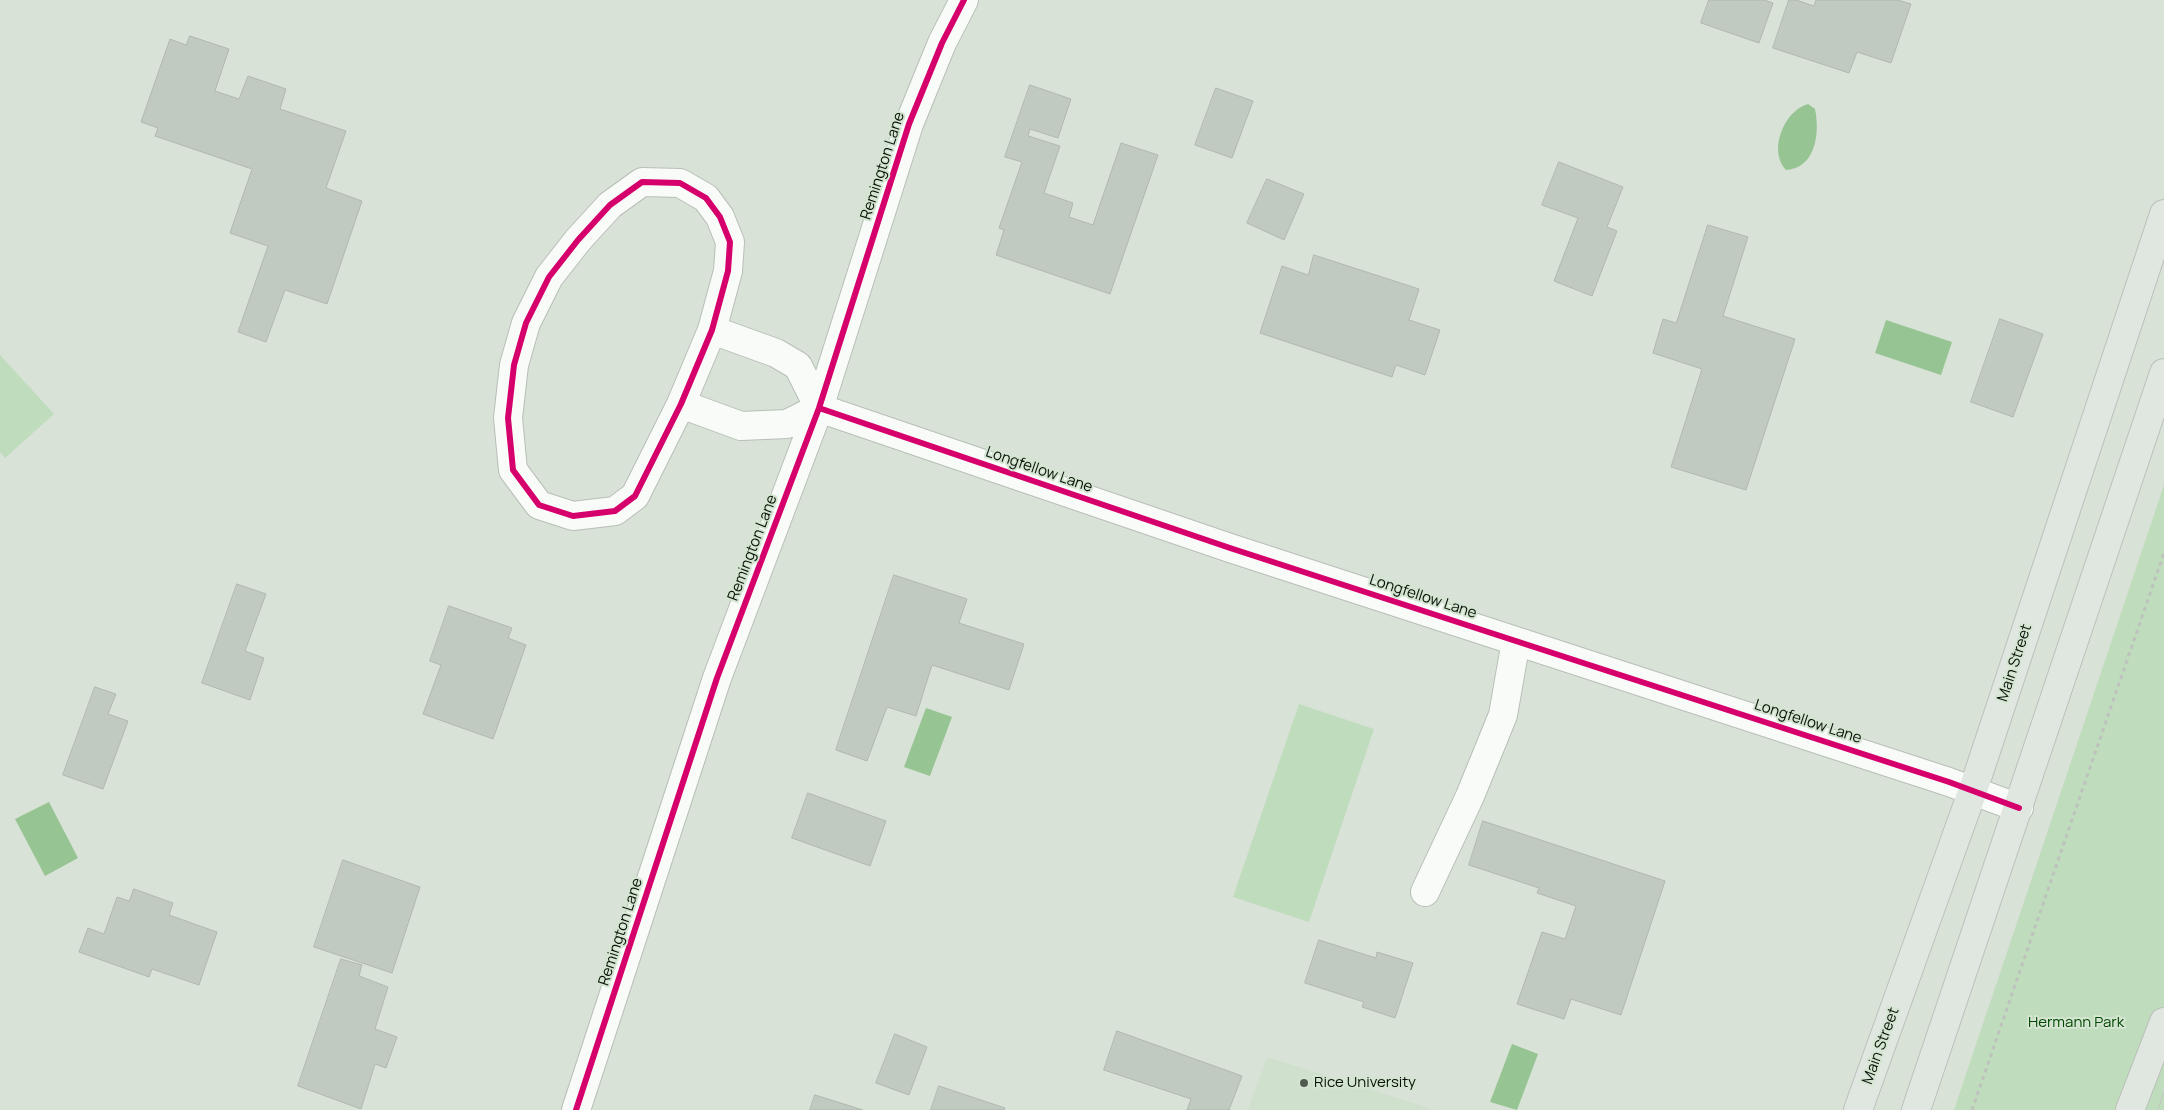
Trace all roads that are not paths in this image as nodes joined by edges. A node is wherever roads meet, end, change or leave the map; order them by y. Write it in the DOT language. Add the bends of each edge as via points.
graph roads {
  1 [pos="964,0"];
  2 [pos="2164,214"];
  3 [pos="712,330"];
  4 [pos="2164,373"];
  5 [pos="681,404"];
  6 [pos="819,408"];
  7 [pos="1516,641"];
  8 [pos="1973,790"];
  9 [pos="2020,808"];
  10 [pos="1424,892"];
  11 [pos="2164,1022"];
  12 [pos="576,1110"];
  13 [pos="1858,1110"];
  14 [pos="1916,1110"];
  15 [pos="2130,1110"];
  1 -- 6 [label="street, Remington Lane" via="942,43 909,124"];
  2 -- 8 [label="main road, Main Street"];
  3 -- 5 [label="street"];
  3 -- 5 [label="street" via="728,271 730,242 720,217 706,198 680,183 642,182 610,205 578,240 549,277 526,322 514,364 508,418 513,470 539,505 573,516 614,511 635,496"];
  3 -- 6 [label="street" via="776,353 798,366"];
  4 -- 9 [label="main road"];
  5 -- 6 [label="street" via="741,426 787,424"];
  6 -- 7 [label="street, Longfellow Lane"];
  6 -- 12 [label="street, Remington Lane" via="717,678"];
  7 -- 8 [label="street, Longfellow Lane"];
  7 -- 10 [label="street" via="1503,715 1470,796"];
  8 -- 9 [label="street, Longfellow Lane"];
  8 -- 13 [label="main road, Main Street"];
  9 -- 14 [label="main road"];
  11 -- 15 [label="main road"];
}
